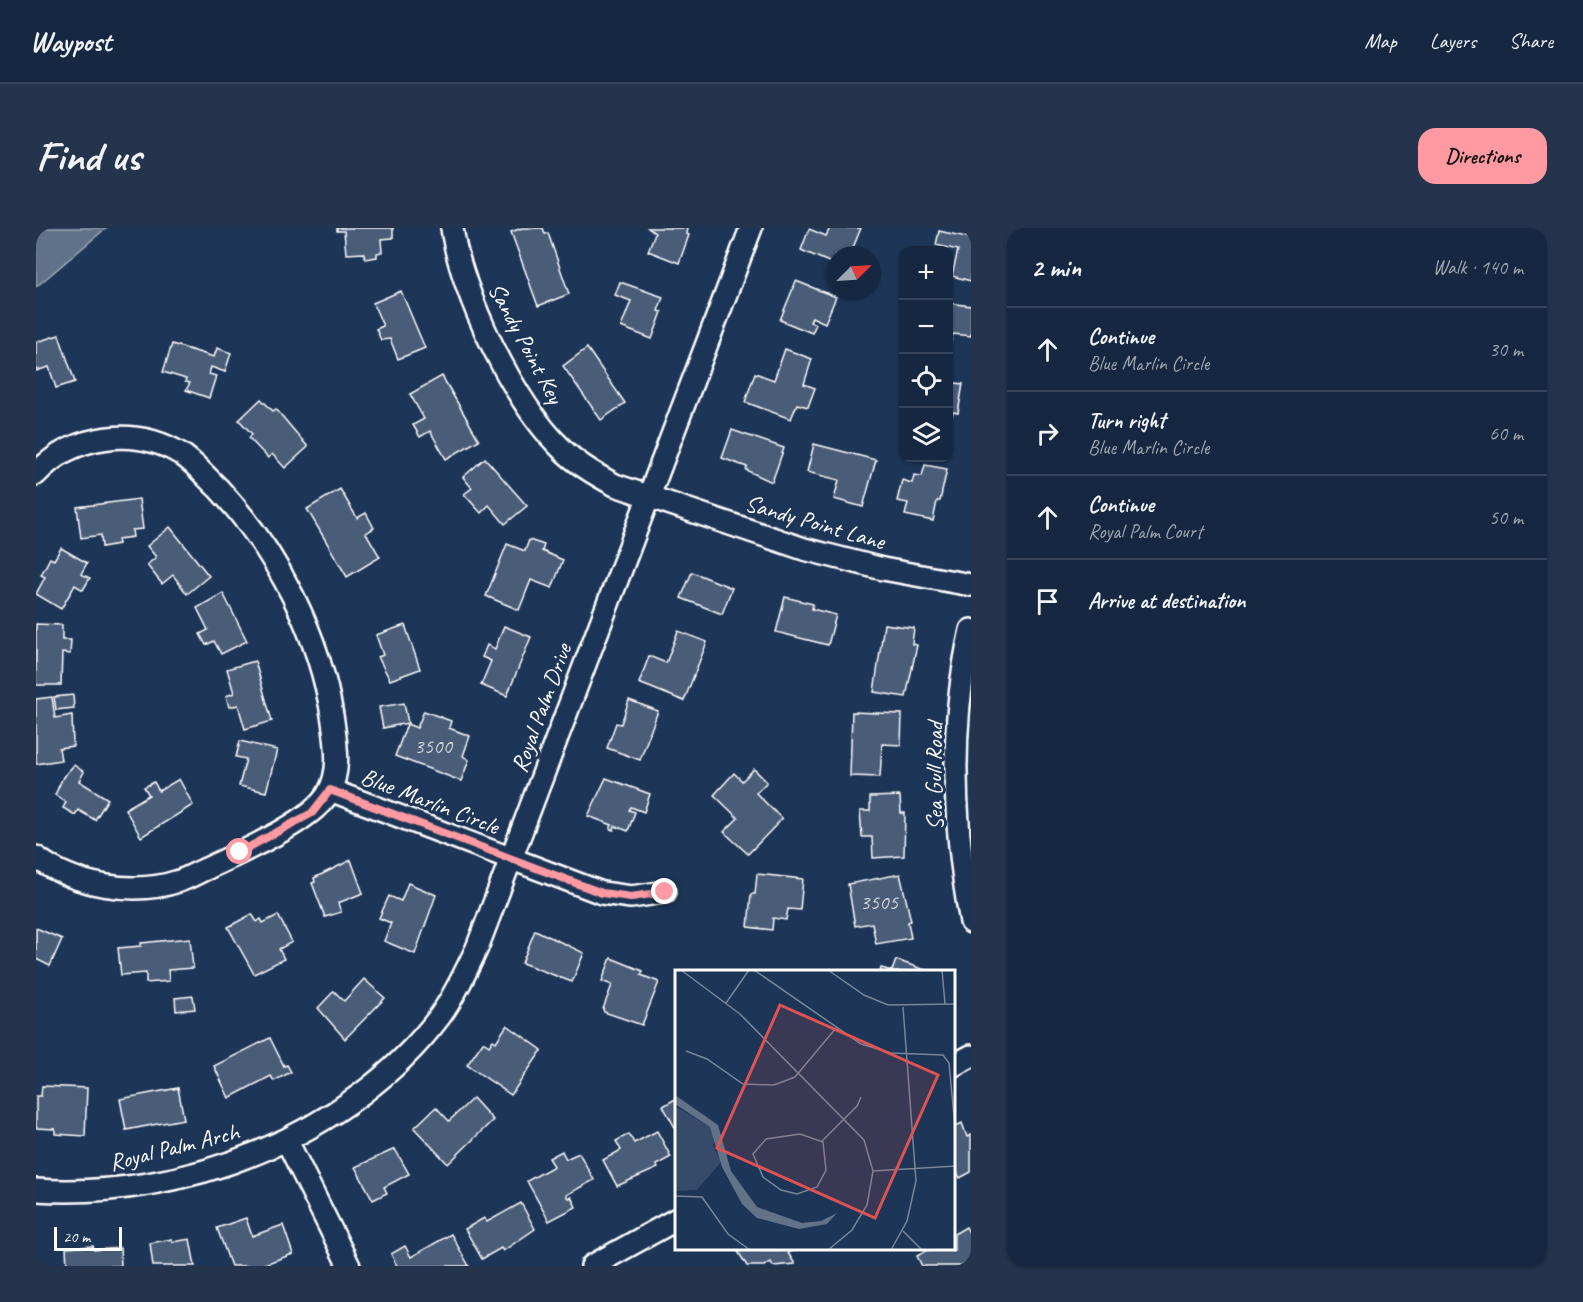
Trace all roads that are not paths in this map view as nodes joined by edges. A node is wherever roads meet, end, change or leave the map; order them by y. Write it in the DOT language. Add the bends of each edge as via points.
graph roads {
  1 [pos="452,228"];
  2 [pos="751,228"];
  3 [pos="36,474"];
  4 [pos="647,497"];
  5 [pos="971,585"];
  6 [pos="971,630"];
  7 [pos="330,790"];
  8 [pos="36,857"];
  9 [pos="511,859"];
  10 [pos="665,892"];
  11 [pos="971,922"];
  12 [pos="971,1056"];
  13 [pos="956,1064"];
  14 [pos="287,1141"];
  15 [pos="36,1190"];
  16 [pos="675,1220"];
  17 [pos="349,1266"];
  18 [pos="592,1266"];
  1 -- 4 [label="street, Sandy Point Key" via="465,283 495,350 544,429 587,469"];
  2 -- 4 [label="street, Royal Palm Drive"];
  3 -- 7 [label="street, Blue Marlin Circle" via="63,453 88,441 112,436 137,438 182,455 228,500 265,548 295,600 315,649 338,754"];
  4 -- 5 [label="street, Sandy Point Lane" via="804,549"];
  4 -- 9 [label="street, Royal Palm Drive"];
  6 -- 11 [label="street, Sea Gull Road" via="959,704 956,766 957,829"];
  7 -- 8 [label="street, Blue Marlin Circle" via="312,813 180,881 153,887 99,884 65,873"];
  7 -- 9 [label="street, Blue Marlin Circle"];
  9 -- 10 [label="street, Blue Marlin Circle" via="602,893 631,897"];
  9 -- 14 [label="street, Royal Palm Drive" via="477,948 457,990 439,1016 412,1048 370,1085"];
  12 -- 13 [label="street"];
  14 -- 15 [label="street, Royal Palm Arch" via="195,1174 148,1185 89,1193"];
  14 -- 17 [label="street"];
  16 -- 18 [label="street"];
}
